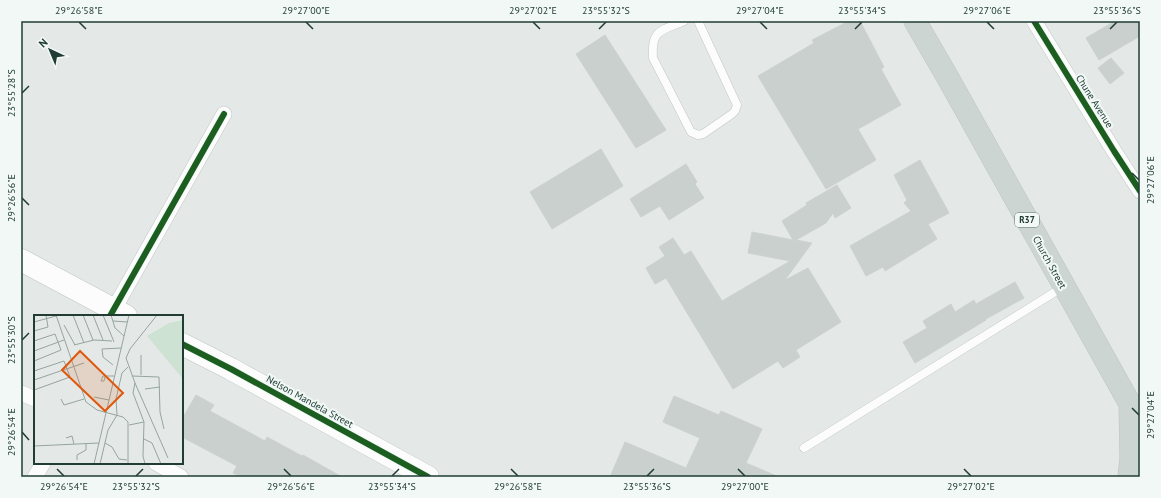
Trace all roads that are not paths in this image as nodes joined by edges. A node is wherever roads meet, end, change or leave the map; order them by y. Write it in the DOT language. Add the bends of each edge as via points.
graph roads {
  1 [pos="684,21"];
  2 [pos="698,21"];
  3 [pos="915,21"];
  4 [pos="1034,21"];
  5 [pos="224,114"];
  6 [pos="1140,191"];
  7 [pos="21,260"];
  8 [pos="1064,287"];
  9 [pos="116,314"];
  10 [pos="183,345"];
  11 [pos="21,393"];
  12 [pos="34,399"];
  13 [pos="1136,412"];
  14 [pos="804,448"];
  15 [pos="42,464"];
  16 [pos="158,464"];
  17 [pos="35,477"];
  18 [pos="181,477"];
  19 [pos="428,477"];
  20 [pos="1129,477"];
  1 -- 2 [label="lane" via="659,32 654,37 653,58 691,132 698,135 732,114 737,105"];
  3 -- 8 [label="main road, Church Street / R37"];
  4 -- 6 [label="street, Chune Avenue"];
  5 -- 9 [label="street"];
  7 -- 9 [label="street"];
  8 -- 13 [label="main road, Church Street / R37"];
  8 -- 14 [label="lane"];
  10 -- 19 [label="street, Nelson Mandela Street"];
  11 -- 12 [label="street"];
  13 -- 20 [label="main road"];
  15 -- 17 [label="street"];
  16 -- 18 [label="street"];
}
